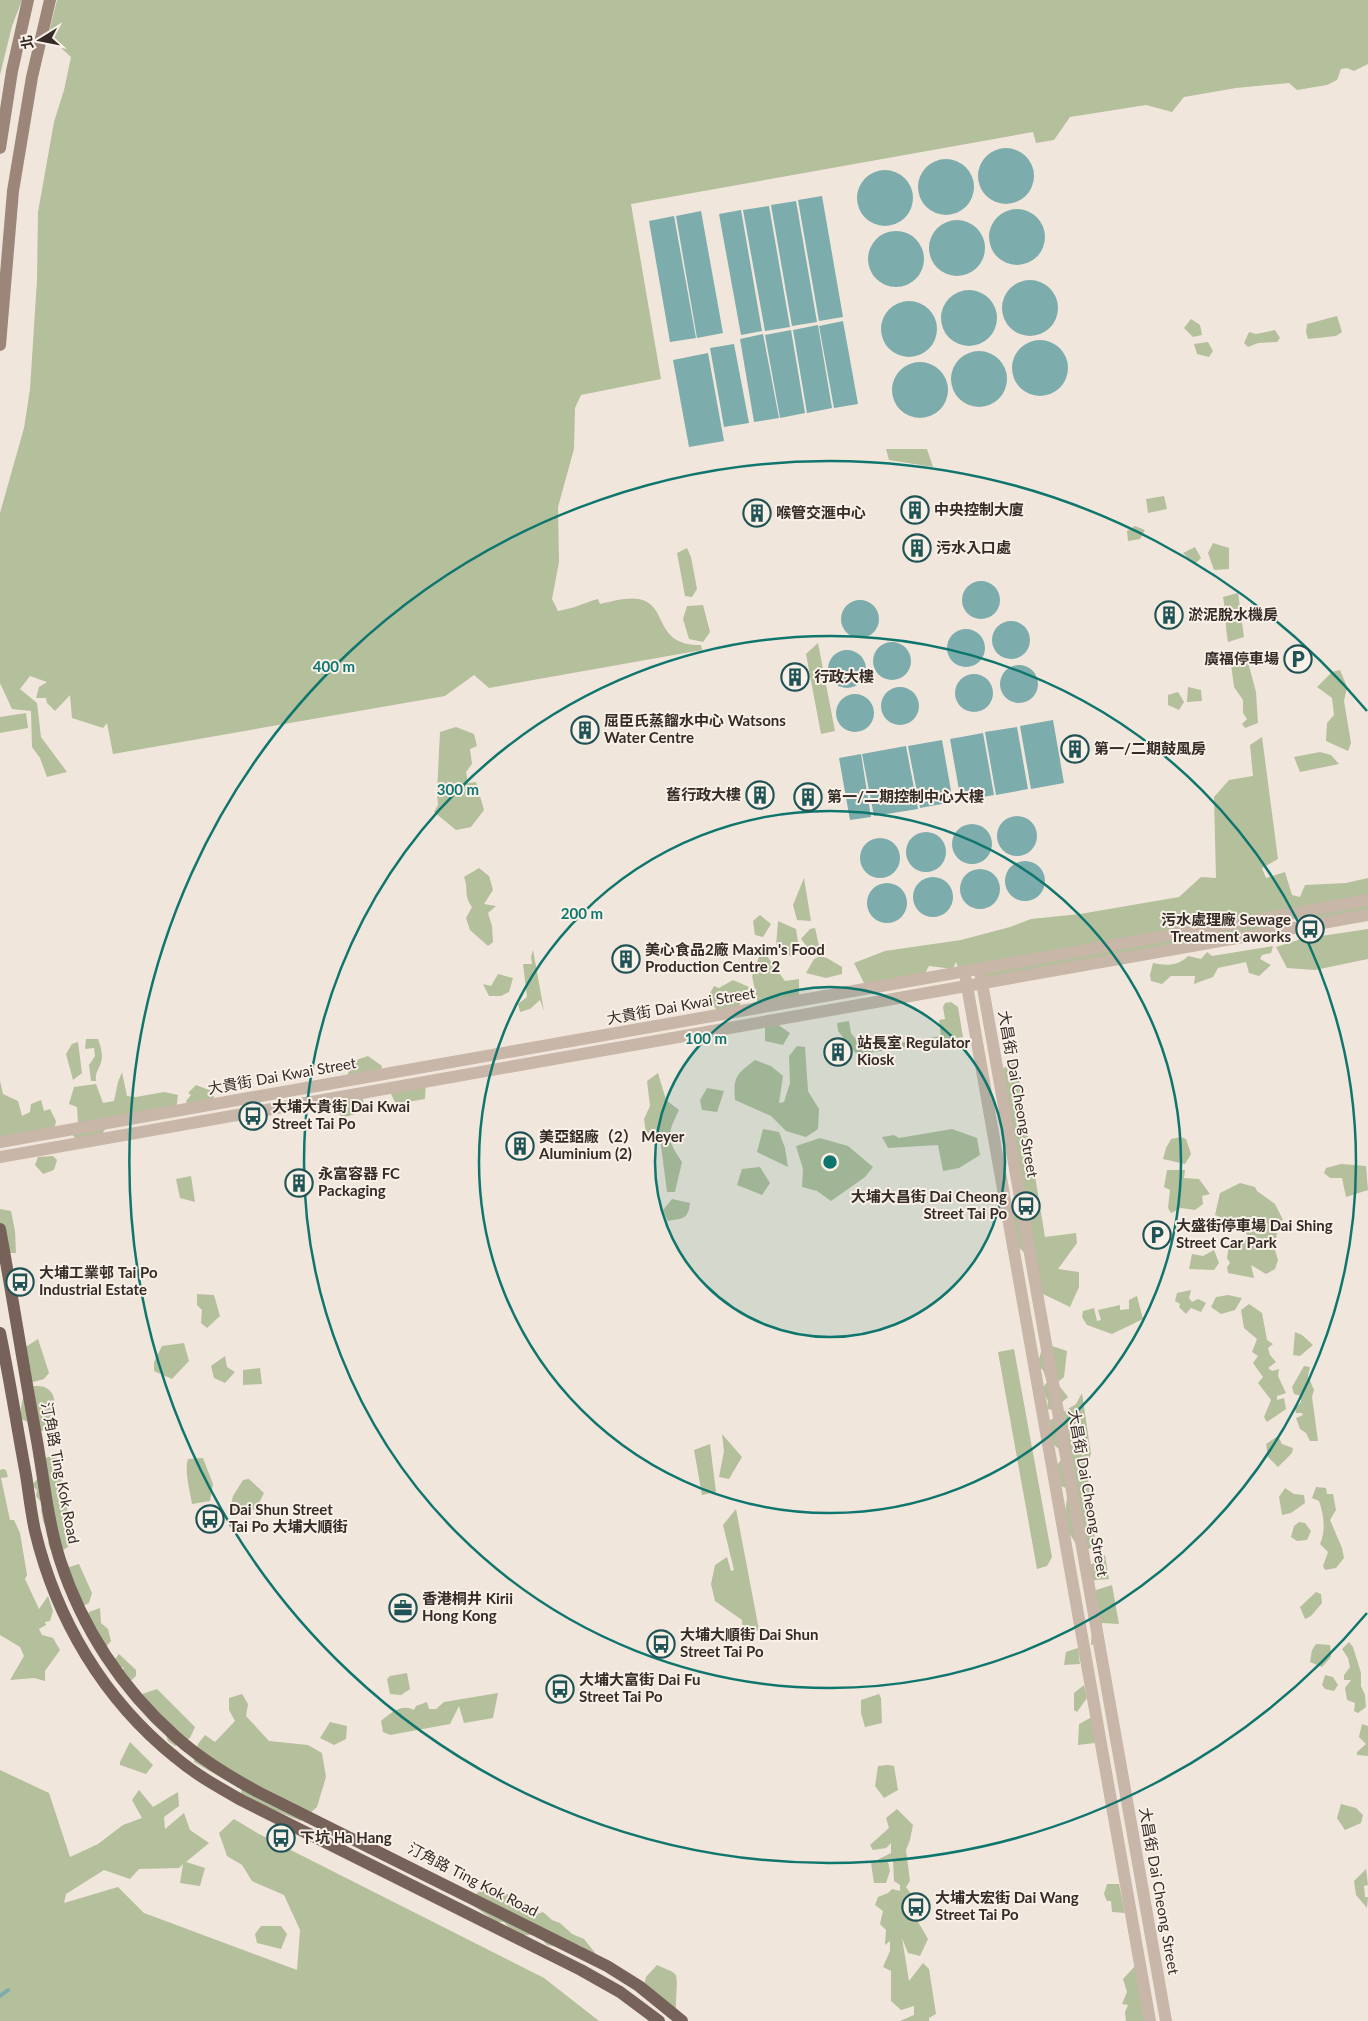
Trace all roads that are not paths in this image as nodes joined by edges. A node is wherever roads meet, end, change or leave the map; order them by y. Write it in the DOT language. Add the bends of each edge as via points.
graph roads {
  1 [pos="28,0"];
  2 [pos="50,0"];
  3 [pos="0,148"];
  4 [pos="0,345"];
  5 [pos="1368,900"];
  6 [pos="1368,915"];
  7 [pos="980,970"];
  8 [pos="965,972"];
  9 [pos="982,983"];
  10 [pos="967,986"];
  11 [pos="0,1142"];
  12 [pos="0,1157"];
  13 [pos="0,1228"];
  14 [pos="0,1333"];
  15 [pos="659,2021"];
  16 [pos="682,2021"];
  17 [pos="1150,2021"];
  18 [pos="1166,2021"];
  1 -- 3 [label="main road" via="12,71"];
  2 -- 4 [label="main road" via="32,77 13,192"];
  5 -- 7 [label="street, 大貴街 Dai Kwai Street"];
  6 -- 9 [label="street, 大貴街 Dai Kwai Street"];
  7 -- 8 [label="street, 大貴街 Dai Kwai Street"];
  7 -- 9 [label="street, 大昌街 Dai Cheong Street"];
  8 -- 10 [label="street, 大昌街 Dai Cheong Street"];
  8 -- 11 [label="street, 大貴街 Dai Kwai Street"];
  9 -- 10 [label="street, 大貴街 Dai Kwai Street"];
  9 -- 18 [label="street, 大昌街 Dai Cheong Street"];
  10 -- 12 [label="street, 大貴街 Dai Kwai Street"];
  10 -- 17 [label="street, 大昌街 Dai Cheong Street"];
  13 -- 16 [label="main road, 汀角路 Ting Kok Road" via="48,1512 60,1559 89,1626 124,1683 174,1736 228,1775 607,1966 639,1986"];
  14 -- 15 [label="main road, 汀角路 Ting Kok Road" via="35,1530 52,1586 92,1666 138,1722 192,1770 241,1800 588,1973"];
}
